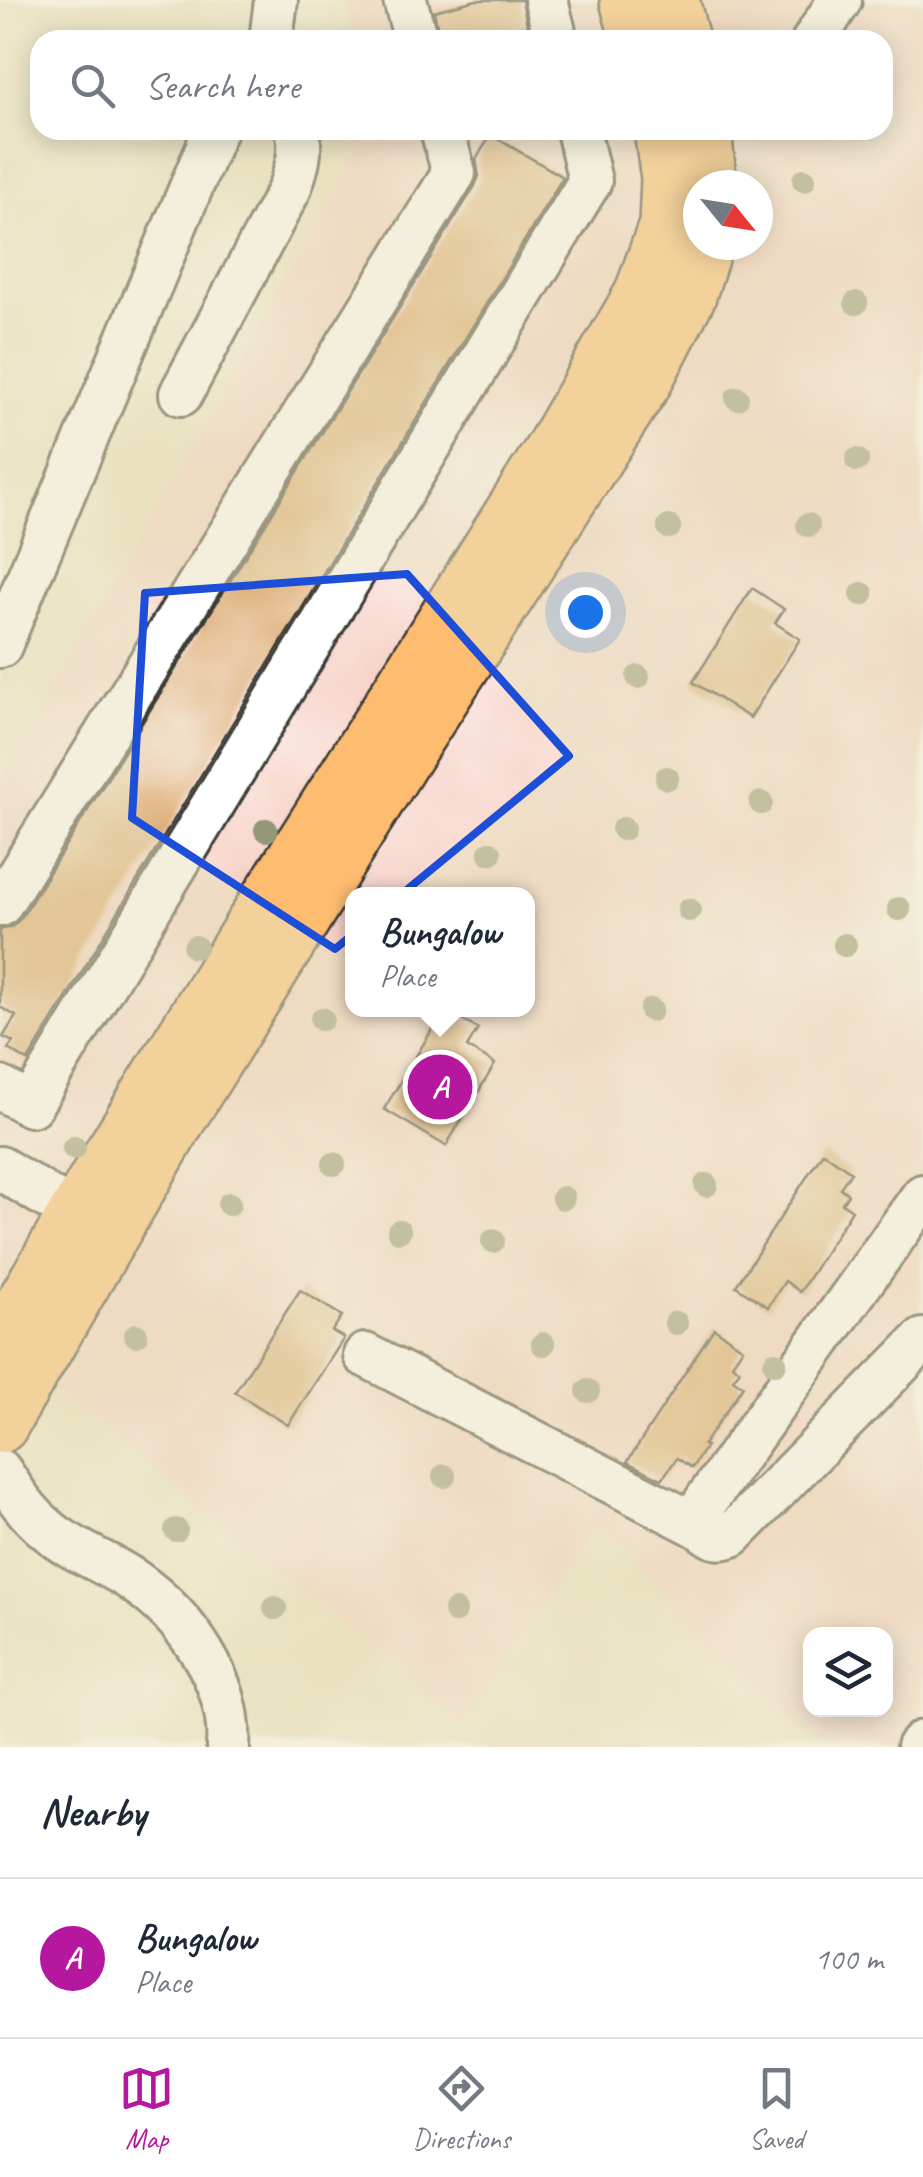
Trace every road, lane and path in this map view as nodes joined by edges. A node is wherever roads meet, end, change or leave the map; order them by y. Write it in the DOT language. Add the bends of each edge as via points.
graph roads {
  1 [pos="276,0"];
  2 [pos="405,0"];
  3 [pos="546,0"];
  4 [pos="628,0"];
  5 [pos="670,0"];
  6 [pos="840,0"];
  7 [pos="272,30"];
  8 [pos="413,30"];
  9 [pos="554,30"];
  10 [pos="636,30"];
  11 [pos="678,30"];
  12 [pos="820,30"];
  13 [pos="211,140"];
  14 [pos="300,140"];
  15 [pos="445,140"];
  16 [pos="580,140"];
  17 [pos="702,145"];
  18 [pos="699,260"];
  19 [pos="181,394"];
  20 [pos="0,646"];
  21 [pos="0,905"];
  22 [pos="0,1088"];
  23 [pos="0,1168"];
  24 [pos="923,1196"];
  25 [pos="76,1214"];
  26 [pos="923,1340"];
  27 [pos="0,1344"];
  28 [pos="364,1355"];
  29 [pos="0,1425"];
  30 [pos="0,1470"];
  31 [pos="700,1527"];
  32 [pos="228,1747"];
  1 -- 7 [label="street"];
  2 -- 8 [label="street"];
  3 -- 9 [label="street"];
  4 -- 10 [label="highway"];
  5 -- 11 [label="highway"];
  6 -- 12 [label="street"];
  13 -- 20 [label="street"];
  14 -- 19 [label="street" via="289,190"];
  15 -- 21 [label="street" via="454,174"];
  16 -- 22 [label="street" via="590,181 32,1105"];
  17 -- 25 [label="highway" via="669,178 666,225 642,295 552,451"];
  18 -- 29 [label="highway" via="644,381 177,1120"];
  23 -- 25 [label="street"];
  24 -- 31 [label="street" via="706,1501"];
  25 -- 27 [label="highway"];
  26 -- 31 [label="street" via="732,1535 712,1537"];
  28 -- 31 [label="street"];
  30 -- 32 [label="street" via="24,1509 52,1534 136,1582 207,1658 225,1698"];
}
